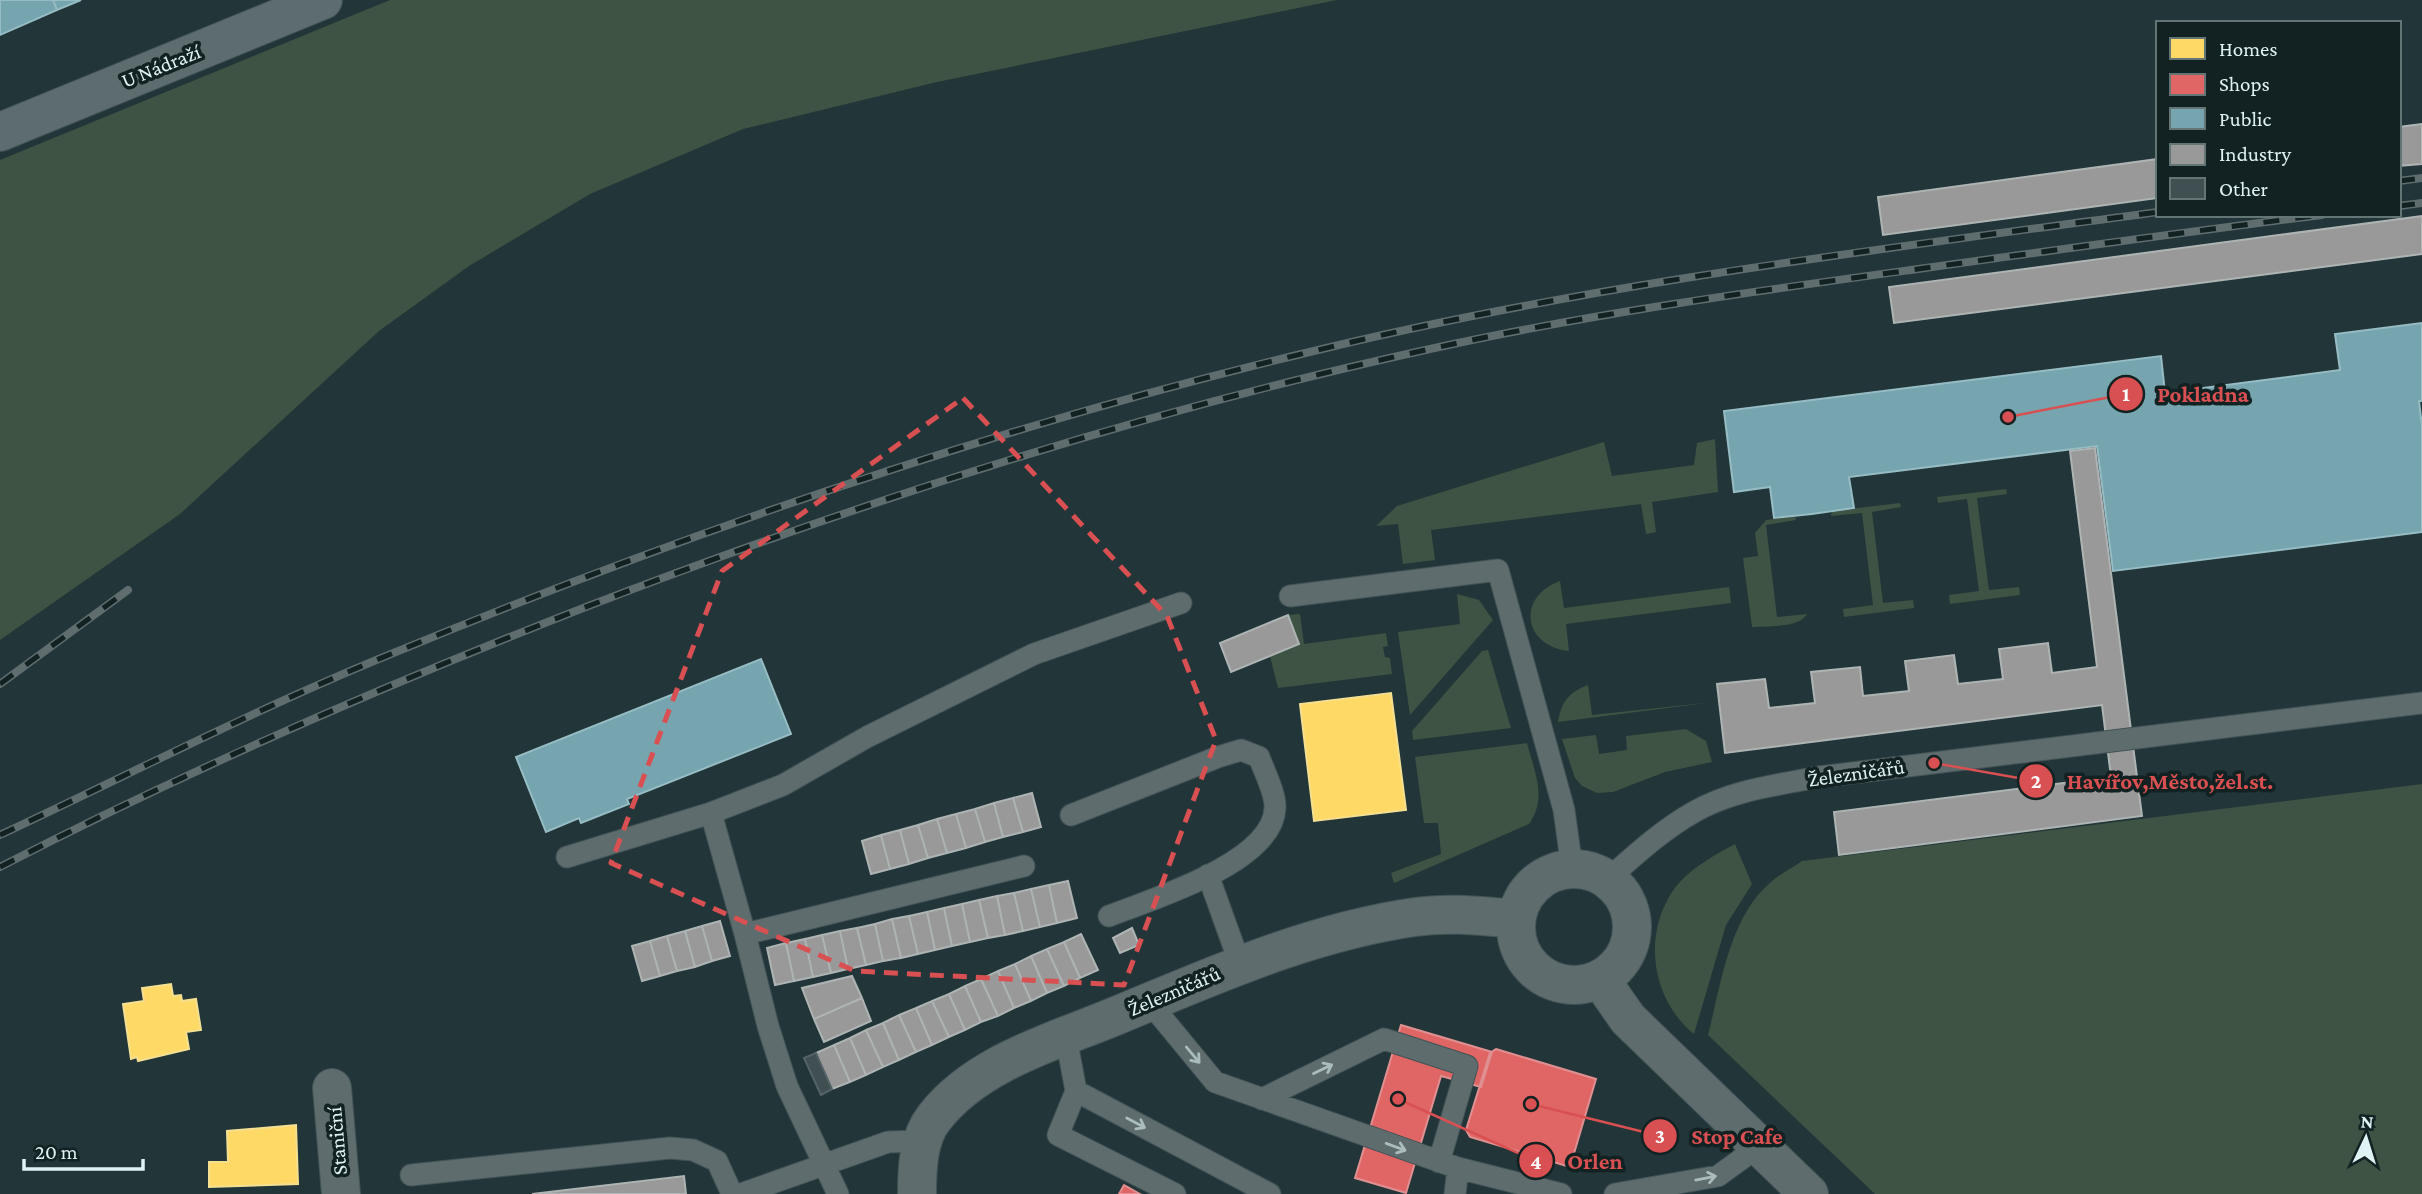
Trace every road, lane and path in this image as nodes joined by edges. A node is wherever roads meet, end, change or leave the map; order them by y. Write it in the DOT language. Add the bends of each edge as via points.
graph roads {
  1 [pos="323,0"];
  2 [pos="0,132"];
  3 [pos="1290,596"];
  4 [pos="1181,603"];
  5 [pos="2422,704"];
  6 [pos="711,813"];
  7 [pos="1071,815"];
  8 [pos="567,857"];
  9 [pos="1024,866"];
  10 [pos="1590,874"];
  11 [pos="1208,875"];
  12 [pos="1109,916"];
  13 [pos="1516,919"];
  14 [pos="745,934"];
  15 [pos="1240,964"];
  16 [pos="1600,979"];
  17 [pos="1149,1002"];
  18 [pos="1066,1037"];
  19 [pos="332,1088"];
  20 [pos="1076,1091"];
  21 [pos="1262,1099"];
  22 [pos="922,1141"];
  23 [pos="1758,1147"];
  24 [pos="824,1165"];
  25 [pos="1448,1165"];
  26 [pos="411,1175"];
  27 [pos="341,1194"];
  28 [pos="732,1194"];
  29 [pos="741,1194"];
  30 [pos="838,1194"];
  31 [pos="917,1194"];
  32 [pos="1175,1194"];
  33 [pos="1270,1194"];
  34 [pos="1455,1194"];
  35 [pos="1561,1194"];
  36 [pos="1615,1194"];
  37 [pos="1808,1194"];
  1 -- 2 [label="street, U Nádraží"];
  3 -- 10 [label="lane" via="1498,570 1564,810"];
  4 -- 6 [label="lane" via="1034,654 867,737 783,785"];
  5 -- 10 [label="lane, Železničářů" via="1752,789 1694,811 1652,841"];
  6 -- 8 [label="lane"];
  6 -- 14 [label="lane"];
  7 -- 11 [label="lane" via="1218,757 1241,750 1259,757 1275,807 1270,826 1254,848"];
  9 -- 14 [label="lane"];
  10 -- 13 [label="street, Železničářů" via="1556,871 1535,884 1520,903"];
  10 -- 16 [label="street" via="1627,901 1632,931 1623,959"];
  11 -- 12 [label="lane"];
  11 -- 15 [label="lane"];
  13 -- 15 [label="street, Železničářů" via="1414,917 1317,939"];
  13 -- 16 [label="street" via="1521,950 1540,974 1570,985"];
  14 -- 24 [label="lane" via="787,1086"];
  15 -- 17 [label="street, Železničářů"];
  16 -- 23 [label="street" via="1628,1019"];
  17 -- 18 [label="street, Železničářů"];
  17 -- 21 [label="lane, one-way" via="1215,1082"];
  18 -- 20 [label="lane"];
  18 -- 22 [label="street, Železničářů" via="961,1088 933,1119"];
  19 -- 27 [label="street, Staniční"];
  20 -- 32 [label="lane" via="1058,1135"];
  20 -- 33 [label="lane, one-way"];
  21 -- 25 [label="lane, one-way"];
  21 -- 25 [label="lane, one-way" via="1384,1039 1467,1066"];
  22 -- 24 [label="lane" via="888,1142"];
  22 -- 31 [label="street, Železničářů"];
  36 -- 23 [label="lane, one-way" via="1718,1176"];
  23 -- 37 [label="street"];
  24 -- 29 [label="lane"];
  24 -- 30 [label="lane"];
  25 -- 34 [label="lane"];
  25 -- 35 [label="lane"];
  26 -- 28 [label="lane" via="670,1148 692,1150 718,1161"];
}
